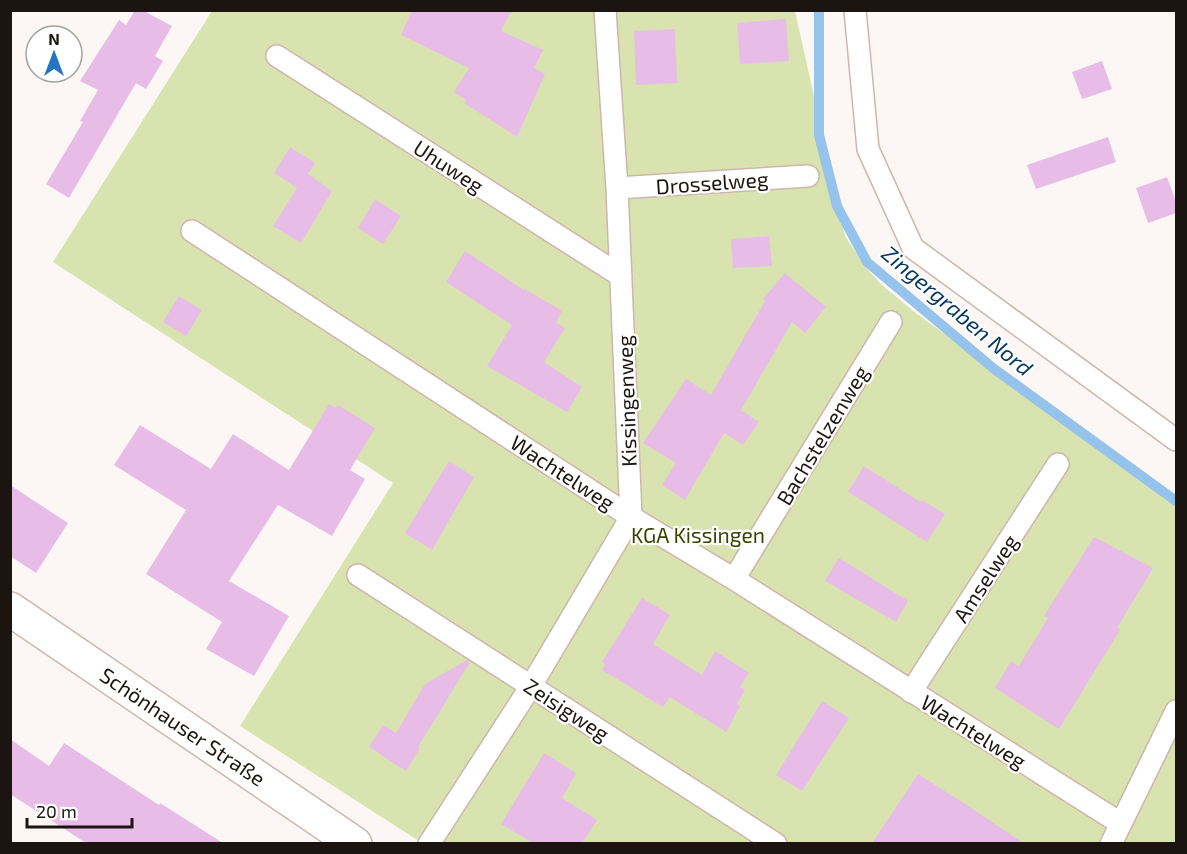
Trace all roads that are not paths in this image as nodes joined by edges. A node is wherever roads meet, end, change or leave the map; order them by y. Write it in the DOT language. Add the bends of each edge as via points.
graph roads {
  1 [pos="604,10"];
  2 [pos="855,10"];
  3 [pos="277,56"];
  4 [pos="808,176"];
  5 [pos="617,188"];
  6 [pos="192,231"];
  7 [pos="621,276"];
  8 [pos="891,322"];
  9 [pos="1176,440"];
  10 [pos="1058,464"];
  11 [pos="631,517"];
  12 [pos="358,576"];
  13 [pos="734,579"];
  14 [pos="10,609"];
  15 [pos="531,686"];
  16 [pos="911,692"];
  17 [pos="1176,711"];
  18 [pos="1120,823"];
  19 [pos="355,843"];
  20 [pos="429,843"];
  21 [pos="776,843"];
  22 [pos="1111,843"];
  1 -- 5 [label="lane, Kissingenweg"];
  2 -- 9 [label="lane" via="868,149 913,248"];
  3 -- 7 [label="lane, Uhuweg"];
  4 -- 5 [label="lane, Drosselweg"];
  5 -- 7 [label="lane, Kissingenweg"];
  6 -- 11 [label="lane, Wachtelweg"];
  7 -- 11 [label="lane, Kissingenweg"];
  8 -- 13 [label="lane, Bachstelzenweg"];
  10 -- 16 [label="lane, Amselweg"];
  11 -- 13 [label="lane, Wachtelweg"];
  11 -- 15 [label="lane"];
  12 -- 15 [label="lane, Zeisigweg"];
  13 -- 16 [label="lane, Wachtelweg"];
  14 -- 19 [label="street, Schönhauser Straße"];
  15 -- 20 [label="lane"];
  15 -- 21 [label="lane, Zeisigweg"];
  16 -- 18 [label="lane, Wachtelweg"];
  17 -- 18 [label="lane"];
  18 -- 22 [label="lane"];
}
